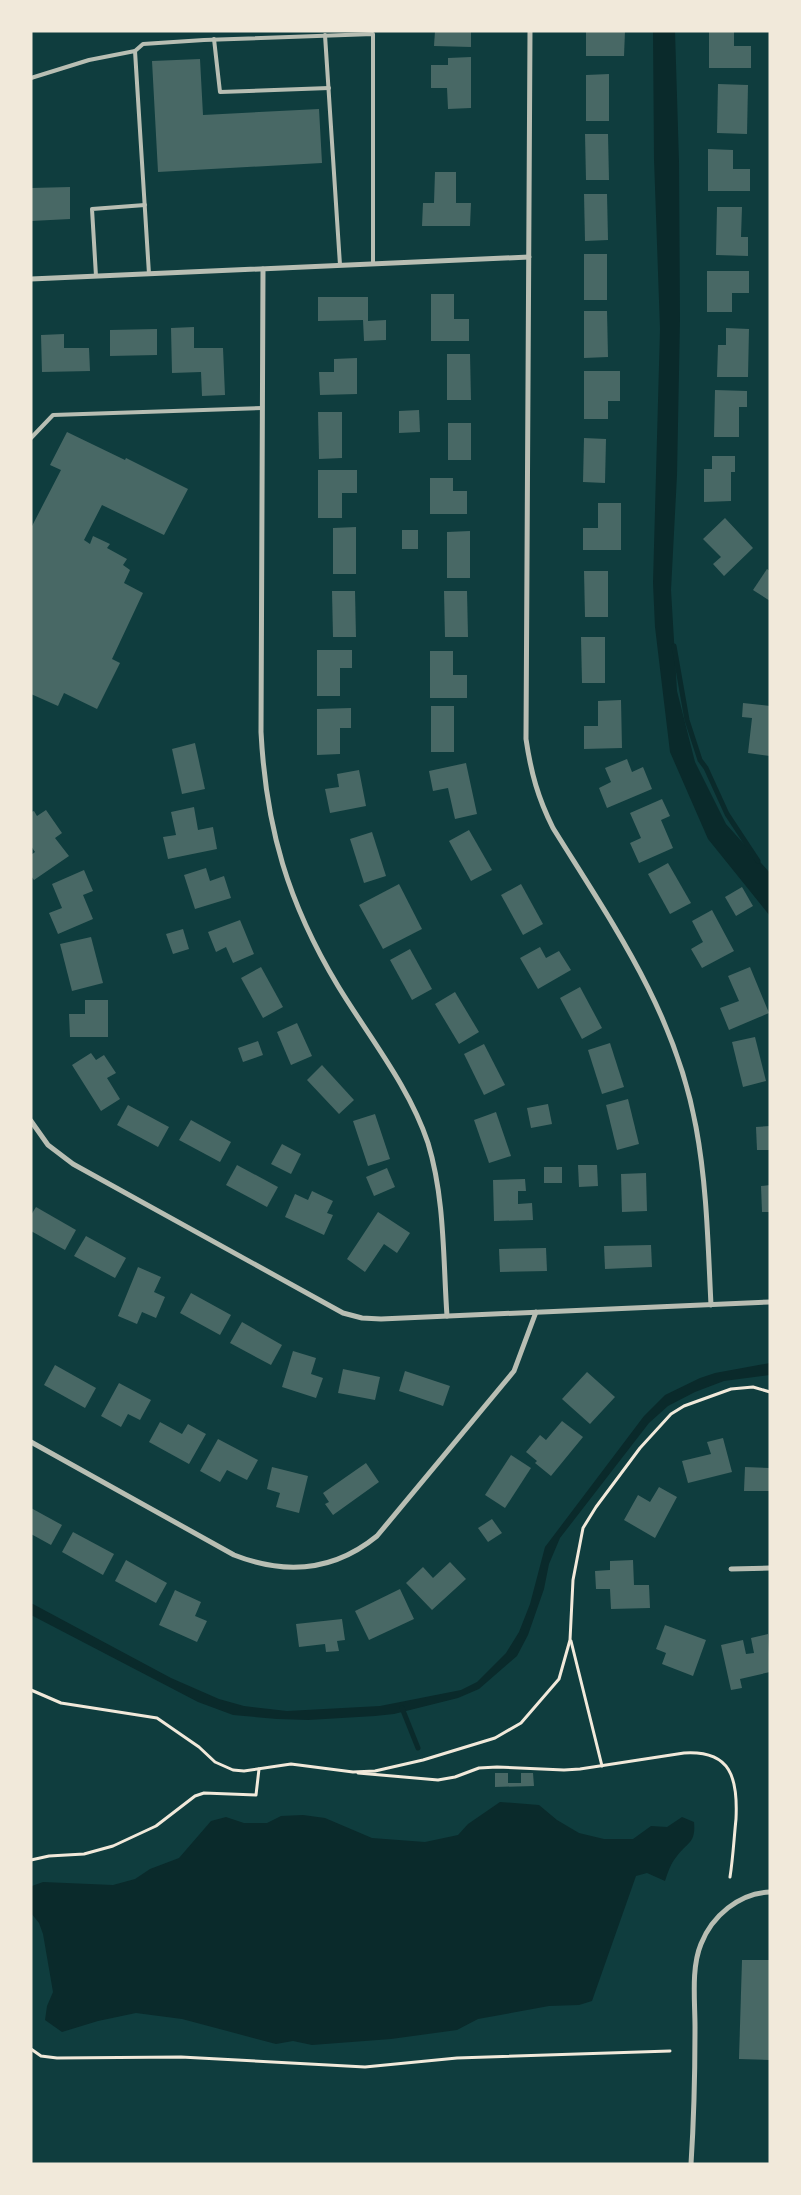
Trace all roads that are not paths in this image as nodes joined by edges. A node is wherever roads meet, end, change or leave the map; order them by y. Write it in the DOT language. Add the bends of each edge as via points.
graph roads {
  1 [pos="530,31"];
  2 [pos="325,35"];
  3 [pos="214,40"];
  4 [pos="135,51"];
  5 [pos="31,78"];
  6 [pos="329,88"];
  7 [pos="145,205"];
  8 [pos="528,257"];
  9 [pos="373,264"];
  10 [pos="340,265"];
  11 [pos="263,269"];
  12 [pos="149,274"];
  13 [pos="96,276"];
  14 [pos="31,279"];
  15 [pos="262,408"];
  16 [pos="31,438"];
  17 [pos="31,1122"];
  18 [pos="770,1302"];
  19 [pos="710,1305"];
  20 [pos="536,1312"];
  21 [pos="447,1316"];
  22 [pos="31,1442"];
  23 [pos="770,1568"];
  24 [pos="731,1569"];
  25 [pos="770,1892"];
  26 [pos="692,2164"];
  1 -- 8 [label="street"];
  2 -- 3 [label="lane"];
  2 -- 6 [label="lane"];
  2 -- 9 [label="lane" via="373,34"];
  3 -- 4 [label="lane" via="143,44"];
  3 -- 6 [label="lane" via="220,92"];
  4 -- 5 [label="lane" via="90,60"];
  4 -- 7 [label="lane"];
  6 -- 10 [label="lane"];
  7 -- 12 [label="lane"];
  7 -- 13 [label="lane" via="92,209"];
  8 -- 9 [label="street"];
  8 -- 19 [label="street" via="526,739 532,776 553,828 646,980 682,1069 700,1149 706,1198"];
  9 -- 10 [label="street"];
  10 -- 11 [label="street"];
  11 -- 12 [label="street"];
  11 -- 15 [label="street"];
  12 -- 13 [label="street"];
  13 -- 14 [label="street"];
  15 -- 16 [label="lane" via="52,415"];
  15 -- 21 [label="street" via="261,732 269,812 287,879 312,939 394,1074 427,1143 436,1174 440,1207"];
  17 -- 21 [label="street" via="48,1145 73,1164 330,1308 362,1318"];
  18 -- 19 [label="street"];
  19 -- 20 [label="street"];
  20 -- 21 [label="street"];
  20 -- 22 [label="street" via="514,1371 390,1521 366,1545 327,1563 283,1568 234,1555"];
  23 -- 24 [label="street"];
  25 -- 26 [label="street" via="747,1897 726,1908 714,1919 700,1945 696,1969"];
}
